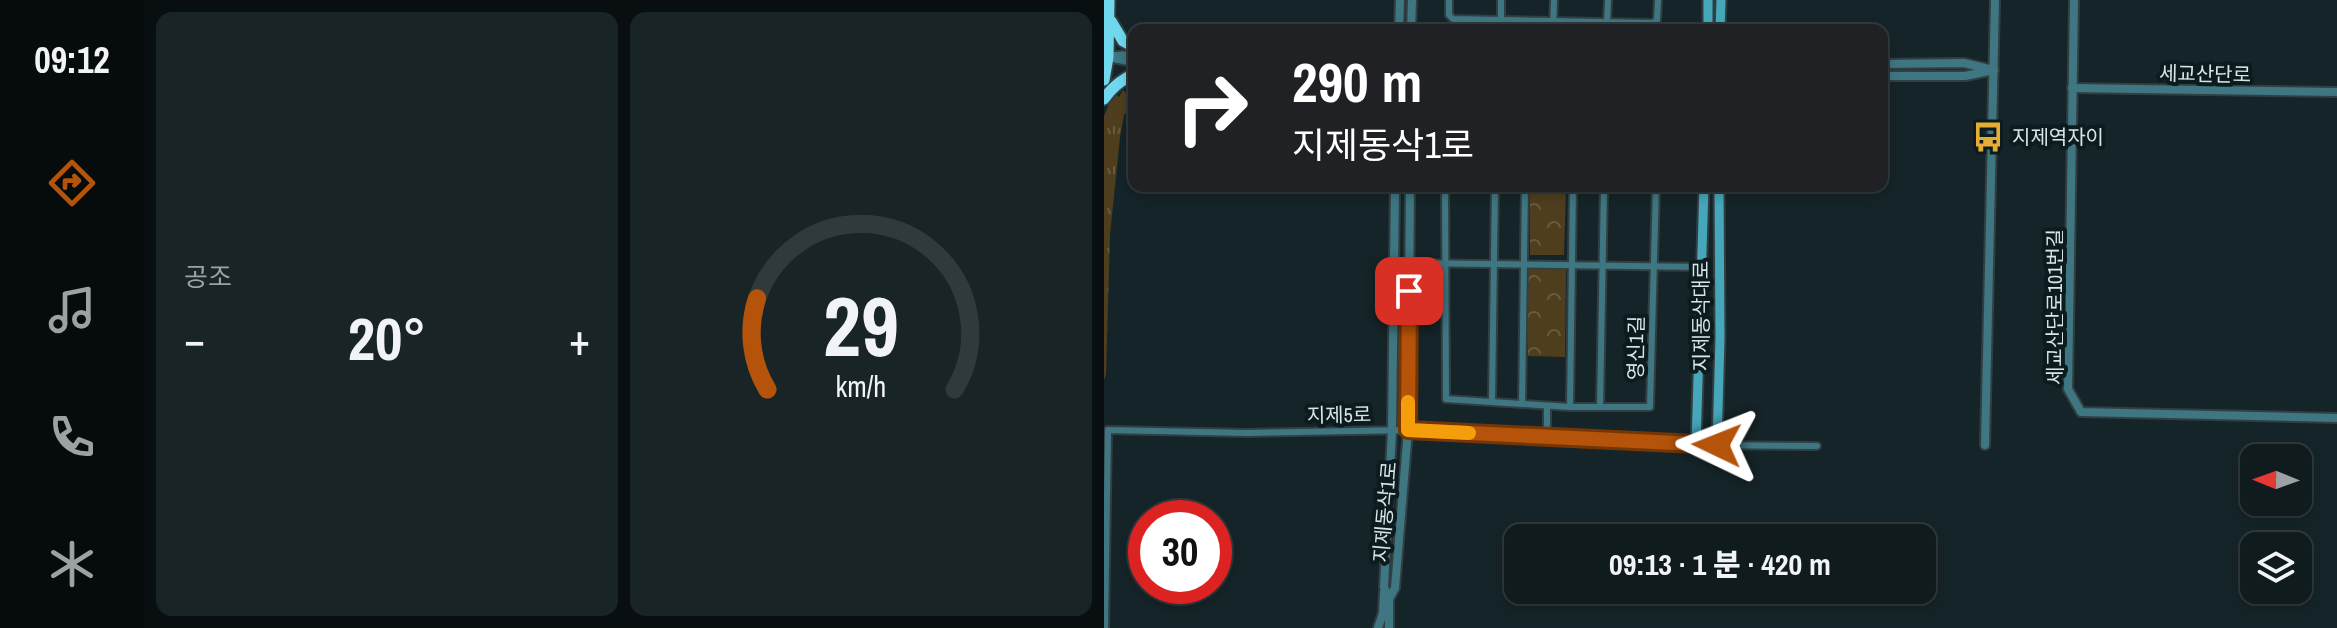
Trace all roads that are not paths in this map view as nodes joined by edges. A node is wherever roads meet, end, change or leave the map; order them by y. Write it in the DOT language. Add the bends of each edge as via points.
graph roads {
  1 [pos="1109,0"];
  2 [pos="1400,0"];
  3 [pos="1412,0"];
  4 [pos="1449,0"];
  5 [pos="1501,0"];
  6 [pos="1554,0"];
  7 [pos="1608,0"];
  8 [pos="1658,0"];
  9 [pos="1708,0"];
  10 [pos="1721,0"];
  11 [pos="1995,0"];
  12 [pos="2074,0"];
  13 [pos="1109,16"];
  14 [pos="1501,20"];
  15 [pos="1607,23"];
  16 [pos="1399,24"];
  17 [pos="1411,24"];
  18 [pos="1536,24"];
  19 [pos="1554,24"];
  20 [pos="1589,24"];
  21 [pos="1708,24"];
  22 [pos="1720,24"];
  23 [pos="1128,44"];
  24 [pos="1128,55"];
  25 [pos="1106,57"];
  26 [pos="1128,61"];
  27 [pos="1888,64"];
  28 [pos="1994,70"];
  29 [pos="1128,76"];
  30 [pos="1888,76"];
  31 [pos="1104,80"];
  32 [pos="2072,88"];
  33 [pos="2337,92"];
  34 [pos="1104,99"];
  35 [pos="1395,192"];
  36 [pos="1410,192"];
  37 [pos="1445,192"];
  38 [pos="1495,192"];
  39 [pos="1525,192"];
  40 [pos="1573,192"];
  41 [pos="1604,192"];
  42 [pos="1656,192"];
  43 [pos="1704,192"];
  44 [pos="1719,192"];
  45 [pos="1445,262"];
  46 [pos="1409,263"];
  47 [pos="1494,263"];
  48 [pos="1524,263"];
  49 [pos="1572,264"];
  50 [pos="1602,265"];
  51 [pos="1654,266"];
  52 [pos="1701,267"];
  53 [pos="1492,401"];
  54 [pos="1522,404"];
  55 [pos="1547,406"];
  56 [pos="1570,407"];
  57 [pos="1600,407"];
  58 [pos="2337,418"];
  59 [pos="1408,430"];
  60 [pos="1392,431"];
  61 [pos="1547,436"];
  62 [pos="1696,445"];
  63 [pos="1717,445"];
  64 [pos="1985,445"];
  65 [pos="1817,446"];
  66 [pos="1384,587"];
  67 [pos="1389,599"];
  68 [pos="1105,628"];
  69 [pos="1378,628"];
  70 [pos="1389,628"];
  1 -- 13 [label="highway"];
  2 -- 16 [label="street"];
  3 -- 17 [label="street"];
  4 -- 14 [label="street" via="1451,18"];
  5 -- 14 [label="street"];
  6 -- 19 [label="street"];
  7 -- 15 [label="street"];
  8 -- 15 [label="street" via="1655,23"];
  9 -- 21 [label="main road"];
  10 -- 22 [label="main road"];
  11 -- 28 [label="street"];
  12 -- 32 [label="street"];
  13 -- 23 [label="highway"];
  13 -- 25 [label="highway"];
  14 -- 18 [label="street"];
  15 -- 20 [label="street"];
  24 -- 25 [label="street"];
  25 -- 26 [label="street"];
  25 -- 31 [label="highway"];
  27 -- 28 [label="street" via="1964,63"];
  28 -- 30 [label="street" via="1965,76"];
  28 -- 64 [label="street"];
  29 -- 34 [label="highway"];
  32 -- 33 [label="street, 세교산단로"];
  32 -- 58 [label="street, 세교산단로101번길" via="2068,389 2081,412"];
  35 -- 60 [label="street, 지제동삭1로"];
  36 -- 46 [label="street, 지제동삭1로"];
  37 -- 45 [label="street, 영신1길"];
  38 -- 47 [label="street"];
  39 -- 48 [label="street"];
  40 -- 49 [label="street"];
  41 -- 50 [label="street"];
  42 -- 51 [label="street, 영신1길"];
  43 -- 52 [label="main road, 지제동삭대로"];
  44 -- 63 [label="main road, 지제동삭대로"];
  45 -- 46 [label="street"];
  45 -- 47 [label="street"];
  45 -- 53 [label="street, 영신1길" via="1446,399"];
  46 -- 59 [label="street, 지제동삭1로"];
  47 -- 48 [label="street"];
  47 -- 53 [label="street"];
  48 -- 49 [label="street"];
  48 -- 54 [label="street"];
  49 -- 50 [label="street"];
  49 -- 56 [label="street"];
  50 -- 51 [label="street"];
  50 -- 57 [label="street"];
  51 -- 52 [label="street"];
  51 -- 57 [label="street, 영신1길" via="1650,407"];
  52 -- 62 [label="main road, 지제동삭대로"];
  53 -- 54 [label="street, 영신1길"];
  54 -- 55 [label="street, 영신1길"];
  55 -- 56 [label="street, 영신1길"];
  55 -- 61 [label="street"];
  56 -- 57 [label="street, 영신1길"];
  59 -- 60 [label="street, 지제5로"];
  59 -- 61 [label="street, 지제5로"];
  59 -- 67 [label="street, 지제동삭1로" via="1395,588"];
  60 -- 66 [label="street, 지제동삭1로"];
  60 -- 68 [label="street, 지제5로" via="1108,430"];
  61 -- 62 [label="street, 지제5로"];
  62 -- 63 [label="street, 지제5로"];
  63 -- 65 [label="street, 지제5로"];
  66 -- 67 [label="street, 지제동삭1로"];
  66 -- 69 [label="street"];
  67 -- 70 [label="street, 지제동삭1로"];
}
